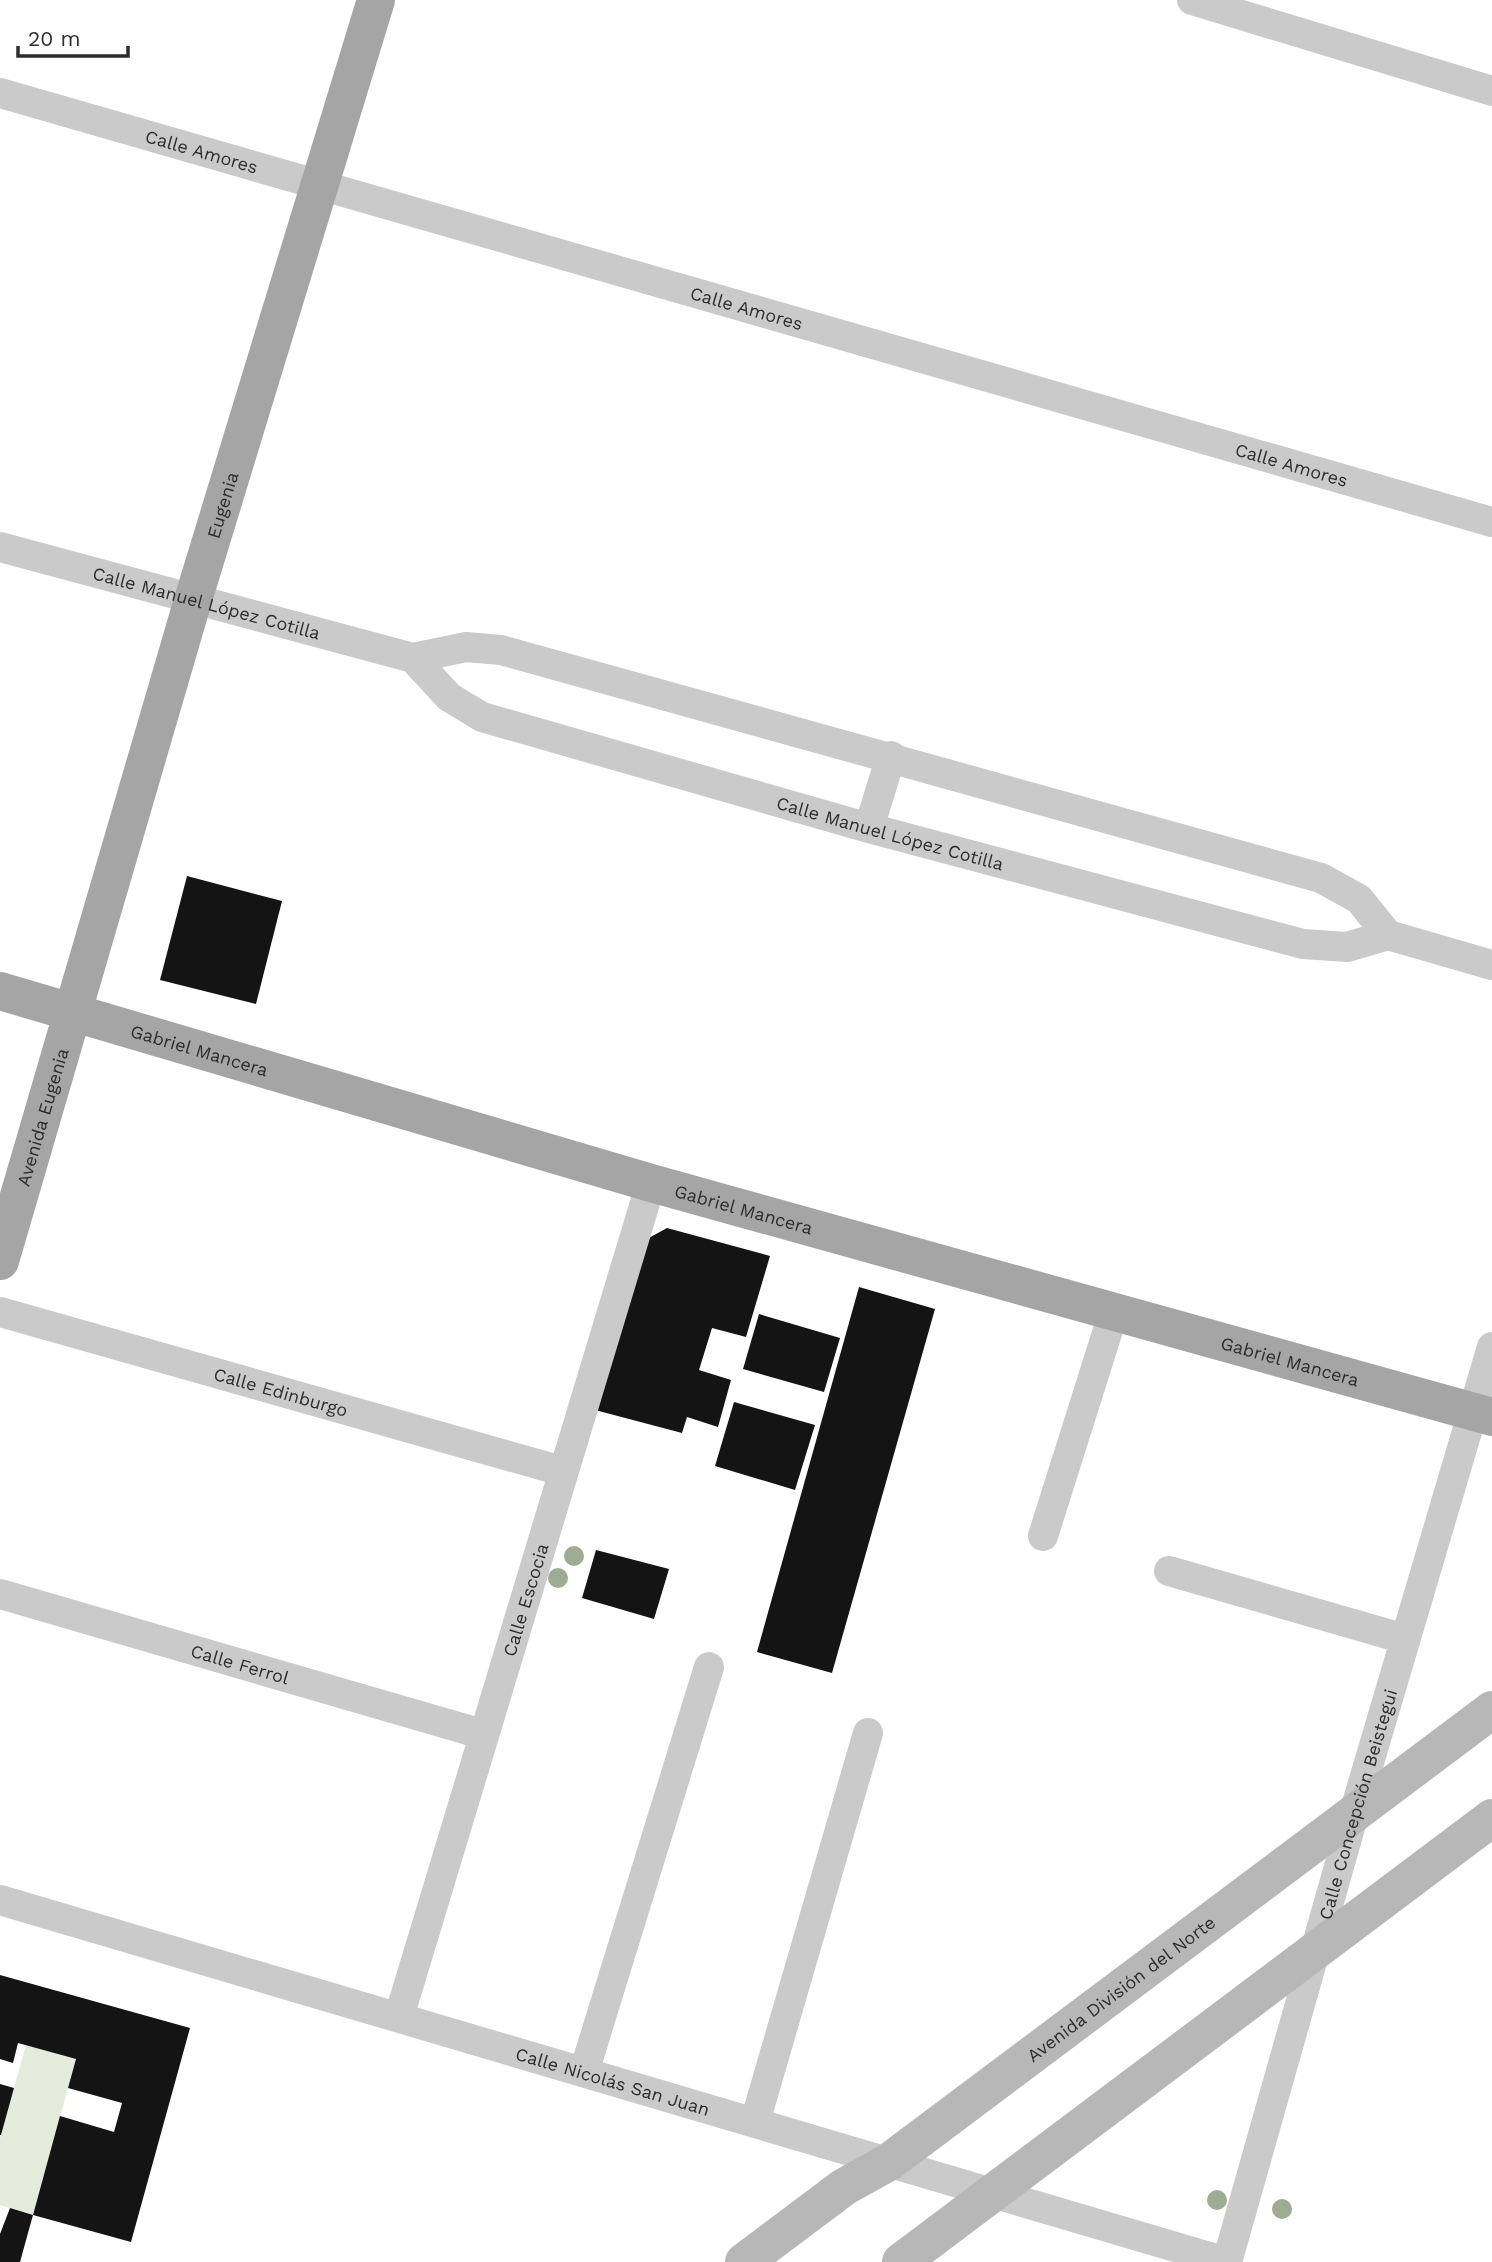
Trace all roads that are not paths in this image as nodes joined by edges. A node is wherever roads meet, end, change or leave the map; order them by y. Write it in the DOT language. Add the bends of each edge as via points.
graph roads {
  1 [pos="376,0"];
  2 [pos="1192,0"];
  3 [pos="1492,91"];
  4 [pos="0,93"];
  5 [pos="321,185"];
  6 [pos="1492,522"];
  7 [pos="0,547"];
  8 [pos="193,600"];
  9 [pos="414,658"];
  10 [pos="891,756"];
  11 [pos="869,828"];
  12 [pos="1388,935"];
  13 [pos="1492,965"];
  14 [pos="0,991"];
  15 [pos="75,1012"];
  16 [pos="651,1183"];
  17 [pos="0,1261"];
  18 [pos="1114,1311"];
  19 [pos="0,1312"];
  20 [pos="1492,1348"];
  21 [pos="1483,1414"];
  22 [pos="562,1471"];
  23 [pos="1043,1536"];
  24 [pos="1169,1571"];
  25 [pos="0,1594"];
  26 [pos="1405,1639"];
  27 [pos="709,1667"];
  28 [pos="1492,1710"];
  29 [pos="868,1733"];
  30 [pos="482,1734"];
  31 [pos="1355,1810"];
  32 [pos="1492,1818"];
  33 [pos="0,1900"];
  34 [pos="1316,1948"];
  35 [pos="399,2017"];
  36 [pos="584,2072"];
  37 [pos="755,2122"];
  38 [pos="889,2162"];
  39 [pos="993,2193"];
  40 [pos="744,2262"];
  41 [pos="901,2262"];
  42 [pos="1226,2262"];
  1 -- 5 [label="main road, Eugenia"];
  2 -- 3 [label="street"];
  4 -- 5 [label="street, Calle Amores"];
  5 -- 6 [label="street, Calle Amores"];
  5 -- 8 [label="main road, Eugenia"];
  7 -- 8 [label="street, Calle Manuel López Cotilla"];
  8 -- 9 [label="street, Calle Manuel López Cotilla"];
  8 -- 15 [label="main road, Eugenia"];
  9 -- 10 [label="street, Calle Manuel López Cotilla" via="466,647 501,650"];
  9 -- 11 [label="street, Calle Manuel López Cotilla" via="449,697 482,717"];
  10 -- 11 [label="street"];
  10 -- 12 [label="street, Calle Manuel López Cotilla" via="1321,878 1359,899"];
  11 -- 12 [label="street, Calle Manuel López Cotilla" via="1303,944 1347,947"];
  12 -- 13 [label="street"];
  14 -- 15 [label="main road, Gabriel Mancera"];
  15 -- 16 [label="main road, Gabriel Mancera"];
  15 -- 17 [label="main road, Avenida Eugenia"];
  16 -- 18 [label="main road, Gabriel Mancera"];
  16 -- 22 [label="street, Calle Escocia"];
  18 -- 21 [label="main road, Gabriel Mancera"];
  18 -- 23 [label="street"];
  19 -- 22 [label="street, Calle Edinburgo"];
  20 -- 21 [label="street, Calle Concepción Beistegui"];
  21 -- 26 [label="street, Calle Concepción Beistegui"];
  22 -- 30 [label="street, Calle Escocia"];
  24 -- 26 [label="street"];
  25 -- 30 [label="street, Calle Ferrol"];
  26 -- 31 [label="street, Calle Concepción Beistegui"];
  27 -- 36 [label="street"];
  28 -- 31 [label="main road, Avenida División del Norte"];
  29 -- 37 [label="street"];
  30 -- 35 [label="street, Calle Escocia"];
  31 -- 34 [label="street, Calle Concepción Beistegui"];
  31 -- 38 [label="main road, Avenida División del Norte"];
  32 -- 34 [label="main road"];
  33 -- 35 [label="street, Calle Nicolás San Juan"];
  34 -- 39 [label="main road"];
  34 -- 42 [label="street, Calle Concepción Beistegui"];
  35 -- 36 [label="street, Calle Nicolás San Juan"];
  36 -- 37 [label="street, Calle Nicolás San Juan"];
  37 -- 38 [label="street, Calle Nicolás San Juan"];
  38 -- 39 [label="street, Calle Nicolás San Juan"];
  38 -- 40 [label="main road, Avenida División del Norte" via="844,2187"];
  39 -- 41 [label="main road"];
  39 -- 42 [label="street, Calle Nicolás San Juan"];
}
